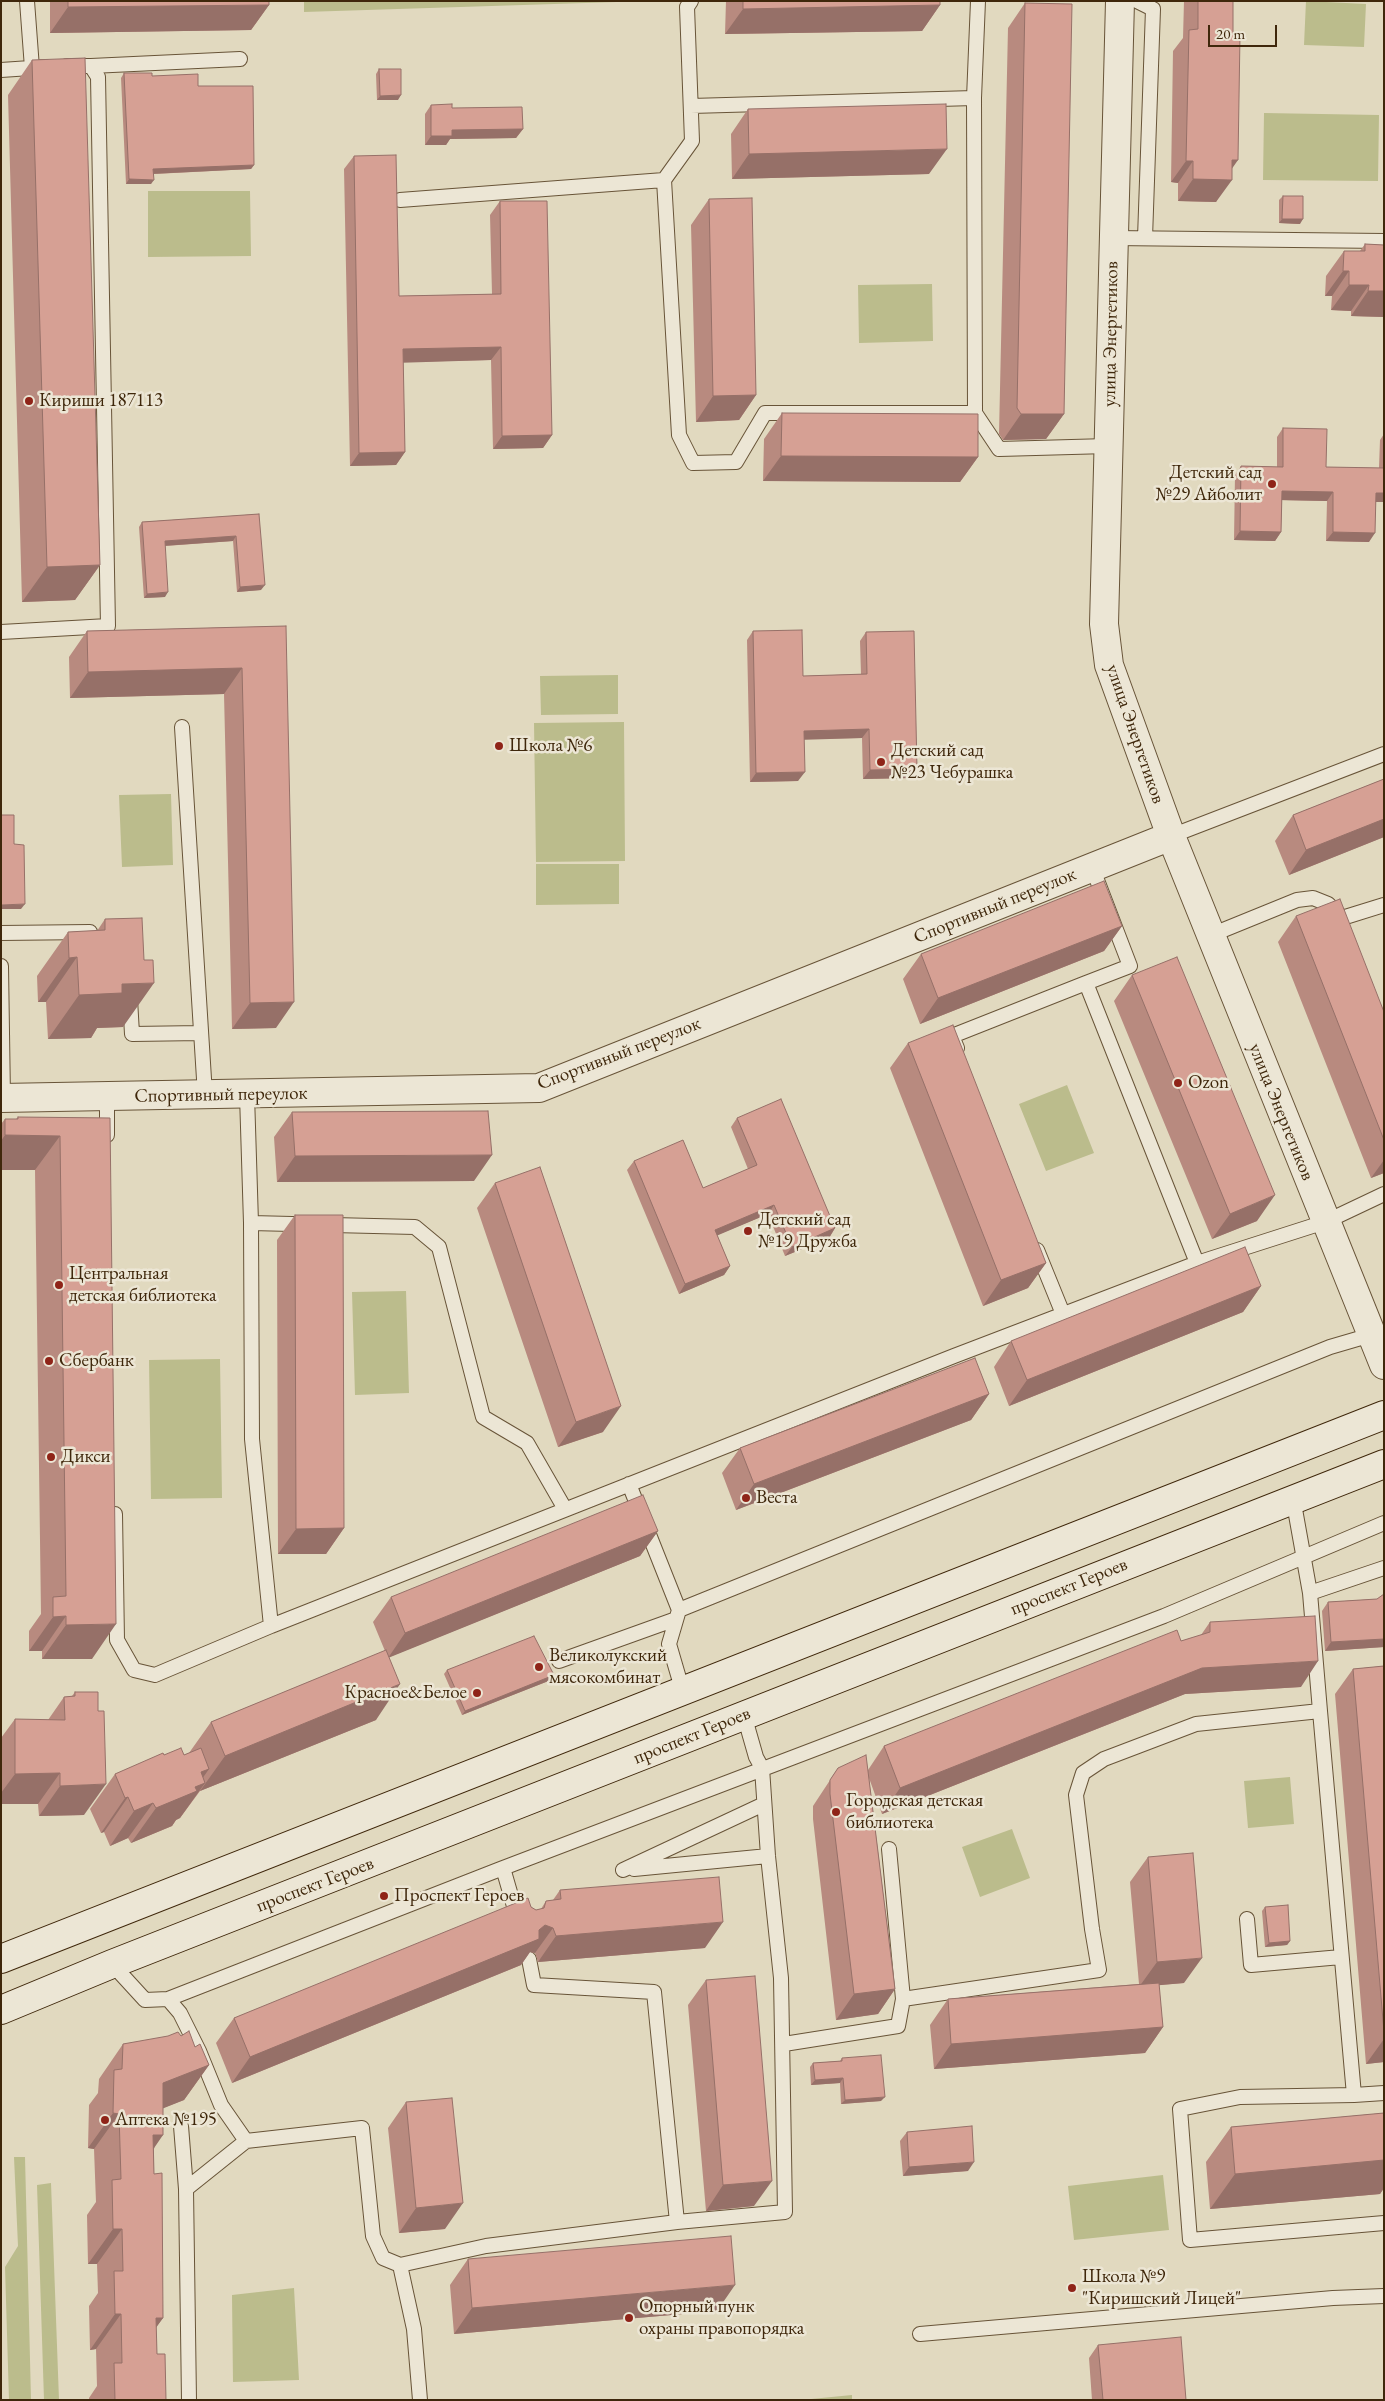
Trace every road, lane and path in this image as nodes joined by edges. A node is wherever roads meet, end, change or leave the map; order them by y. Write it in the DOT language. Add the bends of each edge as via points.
graph roads {
  1 [pos="27,1"];
  2 [pos="691,1"];
  3 [pos="978,1"];
  4 [pos="1120,1"];
  5 [pos="1137,1"];
  6 [pos="240,59"];
  7 [pos="91,66"];
  8 [pos="32,68"];
  9 [pos="1,70"];
  10 [pos="974,98"];
  11 [pos="691,106"];
  12 [pos="664,180"];
  13 [pos="400,200"];
  14 [pos="1113,238"];
  15 [pos="1145,238"];
  16 [pos="1384,240"];
  17 [pos="975,413"];
  18 [pos="1108,446"];
  19 [pos="1,632"];
  20 [pos="182,727"];
  21 [pos="1384,754"];
  22 [pos="1171,836"];
  23 [pos="1092,868"];
  24 [pos="1384,905"];
  25 [pos="1342,918"];
  26 [pos="1,933"];
  27 [pos="108,933"];
  28 [pos="1349,934"];
  29 [pos="1211,935"];
  30 [pos="1,966"];
  31 [pos="1086,984"];
  32 [pos="130,988"];
  33 [pos="202,1033"];
  34 [pos="963,1064"];
  35 [pos="247,1094"];
  36 [pos="205,1095"];
  37 [pos="2,1098"];
  38 [pos="106,1098"];
  39 [pos="108,1147"];
  40 [pos="1384,1194"];
  41 [pos="1325,1222"];
  42 [pos="251,1223"];
  43 [pos="1033,1240"];
  44 [pos="1197,1263"];
  45 [pos="1063,1314"];
  46 [pos="1371,1335"];
  47 [pos="1384,1365"];
  48 [pos="1384,1415"];
  49 [pos="1384,1464"];
  50 [pos="629,1484"];
  51 [pos="1293,1498"];
  52 [pos="114,1502"];
  53 [pos="565,1509"];
  54 [pos="1384,1523"];
  55 [pos="1305,1557"];
  56 [pos="1384,1568"];
  57 [pos="1310,1593"];
  58 [pos="678,1615"];
  59 [pos="271,1626"];
  60 [pos="559,1661"];
  61 [pos="683,1692"];
  62 [pos="1320,1711"];
  63 [pos="744,1715"];
  64 [pos="762,1768"];
  65 [pos="764,1804"];
  66 [pos="889,1848"];
  67 [pos="768,1856"];
  68 [pos="503,1868"];
  69 [pos="1248,1919"];
  70 [pos="520,1927"];
  71 [pos="1341,1957"];
  72 [pos="1,1959"];
  73 [pos="529,1959"];
  74 [pos="112,1964"];
  75 [pos="168,1999"];
  76 [pos="902,1999"];
  77 [pos="1,2010"];
  78 [pos="784,2044"];
  79 [pos="1384,2093"];
  80 [pos="1354,2094"];
  81 [pos="181,2126"];
  82 [pos="246,2141"];
  83 [pos="186,2189"];
  84 [pos="677,2222"];
  85 [pos="1384,2223"];
  86 [pos="400,2265"];
  87 [pos="1384,2296"];
  88 [pos="920,2334"];
  89 [pos="189,2400"];
  90 [pos="420,2400"];
  1 -- 8 [label="lane"];
  2 -- 11 [label="lane" via="687,7"];
  3 -- 10 [label="lane"];
  4 -- 14 [label="main road, улица Энергетиков"];
  5 -- 15 [label="lane" via="1153,9"];
  6 -- 7 [label="lane"];
  7 -- 8 [label="lane"];
  7 -- 19 [label="lane" via="98,77 108,626"];
  8 -- 9 [label="lane"];
  10 -- 11 [label="lane"];
  10 -- 17 [label="lane"];
  11 -- 12 [label="lane" via="692,141"];
  12 -- 13 [label="lane"];
  12 -- 17 [label="lane" via="679,435 693,463 736,462 765,413"];
  14 -- 15 [label="lane"];
  14 -- 18 [label="main road, улица Энергетиков"];
  15 -- 16 [label="lane"];
  17 -- 18 [label="lane" via="999,449"];
  18 -- 22 [label="main road, улица Энергетиков" via="1104,624 1109,665"];
  20 -- 33 [label="lane"];
  21 -- 22 [label="lane"];
  22 -- 23 [label="main road, Спортивный переулок"];
  22 -- 29 [label="main road, улица Энергетиков"];
  23 -- 31 [label="lane" via="1130,966"];
  23 -- 35 [label="main road, Спортивный переулок" via="539,1088"];
  24 -- 25 [label="lane"];
  25 -- 28 [label="lane"];
  25 -- 29 [label="lane" via="1328,904 1314,898 1297,900"];
  26 -- 27 [label="lane"];
  29 -- 41 [label="main road, улица Энергетиков"];
  30 -- 37 [label="lane"];
  31 -- 34 [label="lane" via="952,1036"];
  31 -- 44 [label="lane"];
  32 -- 33 [label="lane" via="132,1034"];
  33 -- 36 [label="lane"];
  35 -- 36 [label="main road, Спортивный переулок"];
  35 -- 42 [label="lane"];
  36 -- 38 [label="main road, Спортивный переулок"];
  37 -- 38 [label="main road, Спортивный переулок"];
  38 -- 39 [label="lane"];
  40 -- 41 [label="lane"];
  41 -- 44 [label="lane"];
  41 -- 46 [label="main road, улица Энергетиков"];
  42 -- 53 [label="lane" via="415,1227 438,1247 483,1417 527,1443"];
  42 -- 59 [label="lane" via="252,1439"];
  43 -- 45 [label="lane"];
  44 -- 45 [label="lane"];
  45 -- 50 [label="lane"];
  46 -- 47 [label="main road, улица Энергетиков"];
  46 -- 58 [label="lane" via="1330,1346"];
  48 -- 61 [label="main road"];
  49 -- 51 [label="main road, проспект Героев"];
  50 -- 53 [label="lane"];
  50 -- 58 [label="lane"];
  51 -- 55 [label="lane"];
  51 -- 63 [label="main road, проспект Героев"];
  52 -- 59 [label="lane" via="117,1640 134,1670 155,1675"];
  53 -- 59 [label="lane"];
  54 -- 55 [label="lane"];
  55 -- 57 [label="lane"];
  55 -- 64 [label="lane" via="1164,1616"];
  56 -- 57 [label="lane"];
  57 -- 62 [label="lane"];
  58 -- 60 [label="lane"];
  58 -- 61 [label="lane" via="669,1644"];
  61 -- 72 [label="main road"];
  62 -- 71 [label="lane"];
  62 -- 76 [label="lane" via="1196,1724 1104,1759 1083,1773 1076,1795 1099,1970"];
  63 -- 64 [label="lane"];
  63 -- 74 [label="main road, проспект Героев"];
  64 -- 65 [label="lane"];
  64 -- 68 [label="lane"];
  65 -- 67 [label="lane"];
  65 -- 67 [label="lane" via="623,1870"];
  66 -- 76 [label="lane"];
  67 -- 78 [label="lane" via="781,1978"];
  68 -- 70 [label="lane"];
  68 -- 75 [label="lane"];
  69 -- 71 [label="lane" via="1251,1965"];
  71 -- 80 [label="lane"];
  73 -- 84 [label="lane" via="534,1985 654,1992"];
  74 -- 75 [label="lane" via="145,2000"];
  74 -- 77 [label="main road, проспект Героев"];
  75 -- 82 [label="lane" via="180,2013 221,2105"];
  76 -- 78 [label="lane" via="898,2026"];
  78 -- 84 [label="lane" via="785,2212"];
  79 -- 80 [label="lane"];
  80 -- 85 [label="lane" via="1240,2097 1180,2109 1190,2240"];
  81 -- 83 [label="lane"];
  82 -- 83 [label="lane"];
  82 -- 86 [label="lane" via="362,2128 373,2236 382,2258"];
  83 -- 89 [label="lane"];
  84 -- 86 [label="lane" via="486,2246"];
  86 -- 90 [label="lane" via="414,2329"];
  87 -- 88 [label="lane"];
}
